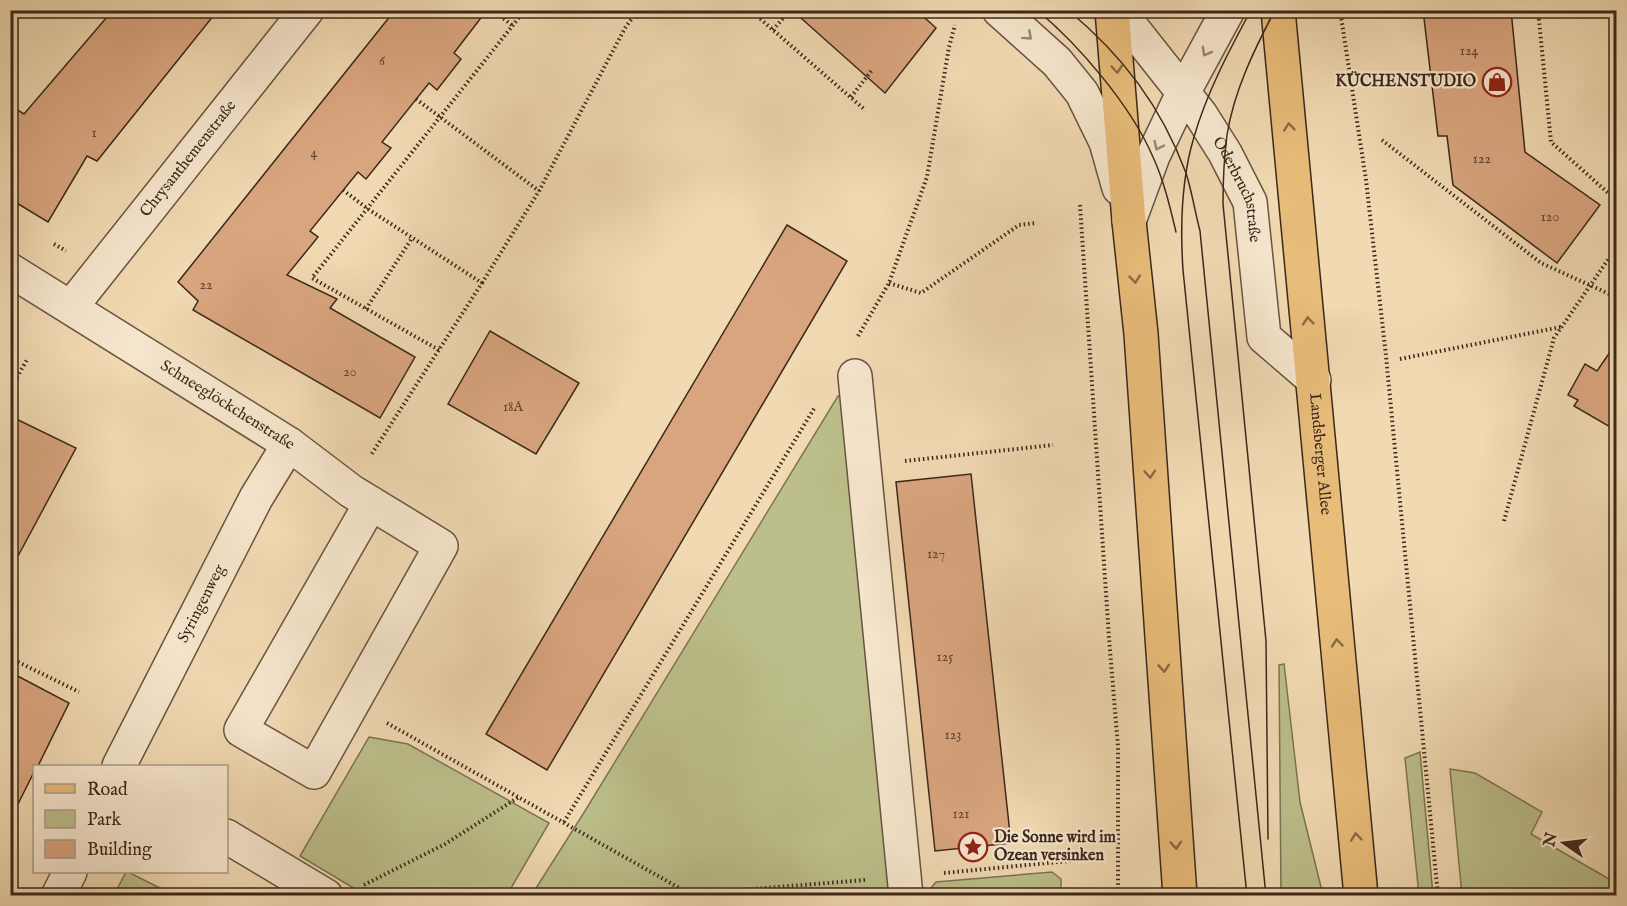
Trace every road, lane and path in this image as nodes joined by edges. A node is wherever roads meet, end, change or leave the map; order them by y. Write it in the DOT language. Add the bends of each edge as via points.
graph roads {
  1 [pos="307,10"];
  2 [pos="493,10"];
  3 [pos="525,10"];
  4 [pos="638,10"];
  5 [pos="750,10"];
  6 [pos="790,10"];
  7 [pos="999,10"];
  8 [pos="1112,10"];
  9 [pos="1118,10"];
  10 [pos="1228,10"];
  11 [pos="1278,10"];
  12 [pos="1340,10"];
  13 [pos="1538,10"];
  14 [pos="955,25"];
  15 [pos="513,26"];
  16 [pos="773,30"];
  17 [pos="872,70"];
  18 [pos="1183,93"];
  19 [pos="851,97"];
  20 [pos="416,99"];
  21 [pos="864,109"];
  22 [pos="441,117"];
  23 [pos="1382,140"];
  24 [pos="343,190"];
  25 [pos="539,191"];
  26 [pos="1079,195"];
  27 [pos="1617,200"];
  28 [pos="368,209"];
  29 [pos="1129,221"];
  30 [pos="1037,223"];
  31 [pos="412,238"];
  32 [pos="1617,248"];
  33 [pos="10,270"];
  34 [pos="482,283"];
  35 [pos="889,283"];
  36 [pos="1591,285"];
  37 [pos="1617,297"];
  38 [pos="71,307"];
  39 [pos="366,309"];
  40 [pos="1562,327"];
  41 [pos="856,339"];
  42 [pos="439,350"];
  43 [pos="28,358"];
  44 [pos="1400,359"];
  45 [pos="855,376"];
  46 [pos="1314,380"];
  47 [pos="10,389"];
  48 [pos="821,398"];
  49 [pos="290,444"];
  50 [pos="360,496"];
  51 [pos="1504,521"];
  52 [pos="10,658"];
  53 [pos="79,692"];
  54 [pos="353,704"];
  55 [pos="120,765"];
  56 [pos="519,797"];
  57 [pos="564,822"];
  58 [pos="228,837"];
  59 [pos="1078,860"];
  60 [pos="70,873"];
  61 [pos="363,885"];
  62 [pos="905,886"];
  63 [pos="58,896"];
  64 [pos="326,896"];
  65 [pos="1118,896"];
  66 [pos="1180,896"];
  67 [pos="1362,896"];
  68 [pos="1438,896"];
  1 -- 38 [label="street, Chrysanthemenstraße"];
  2 -- 15 [label="path"];
  3 -- 15 [label="path"];
  4 -- 25 [label="path"];
  5 -- 16 [label="path"];
  6 -- 16 [label="path"];
  7 -- 29 [label="street, one-way" via="1058,62 1082,93 1106,142"];
  8 -- 29 [label="main road, one-way"];
  9 -- 18 [label="street, Oderbruchstraße"];
  10 -- 18 [label="street, one-way"];
  46 -- 11 [label="main road, Landsberger Allee, one-way"];
  12 -- 68 [label="path" via="1366,180 1386,356"];
  13 -- 27 [label="path" via="1551,142"];
  14 -- 35 [label="path" via="927,177"];
  15 -- 22 [label="path"];
  16 -- 19 [label="path"];
  17 -- 19 [label="path"];
  18 -- 29 [label="street, one-way" via="1153,156"];
  18 -- 46 [label="street, Oderbruchstraße" via="1225,153 1250,202 1264,337"];
  19 -- 21 [label="path"];
  20 -- 22 [label="path"];
  22 -- 25 [label="path"];
  22 -- 28 [label="path"];
  23 -- 36 [label="path" via="1541,263"];
  24 -- 28 [label="path"];
  25 -- 34 [label="path"];
  26 -- 65 [label="path" via="1118,747"];
  28 -- 31 [label="path"];
  28 -- 39 [label="path" via="312,278"];
  29 -- 66 [label="main road, one-way" via="1142,345"];
  30 -- 35 [label="path" via="1019,225 921,293"];
  31 -- 34 [label="path"];
  31 -- 39 [label="path"];
  32 -- 36 [label="path"];
  33 -- 38 [label="street, Schneeglöckchenstraße"];
  34 -- 42 [label="path"];
  35 -- 41 [label="path"];
  36 -- 37 [label="path"];
  36 -- 40 [label="path"];
  38 -- 49 [label="street, Schneeglöckchenstraße"];
  39 -- 42 [label="path"];
  40 -- 44 [label="path"];
  40 -- 51 [label="path" via="1554,338"];
  42 -- 50 [label="path"];
  43 -- 47 [label="path"];
  45 -- 62 [label="street"];
  67 -- 46 [label="main road, Landsberger Allee, one-way"];
  48 -- 57 [label="path"];
  49 -- 50 [label="street, Schneeglöckchenstraße"];
  49 -- 55 [label="street, Syringenweg" via="256,498"];
  50 -- 54 [label="street, Schneeglöckchenstraße" via="441,546"];
  50 -- 54 [label="street" via="241,730 314,772"];
  52 -- 53 [label="path"];
  54 -- 56 [label="path"];
  56 -- 57 [label="path"];
  56 -- 61 [label="path" via="445,844"];
  57 -- 62 [label="path" via="690,894"];
  58 -- 64 [label="street"];
  59 -- 62 [label="path"];
  60 -- 63 [label="street"];
}
